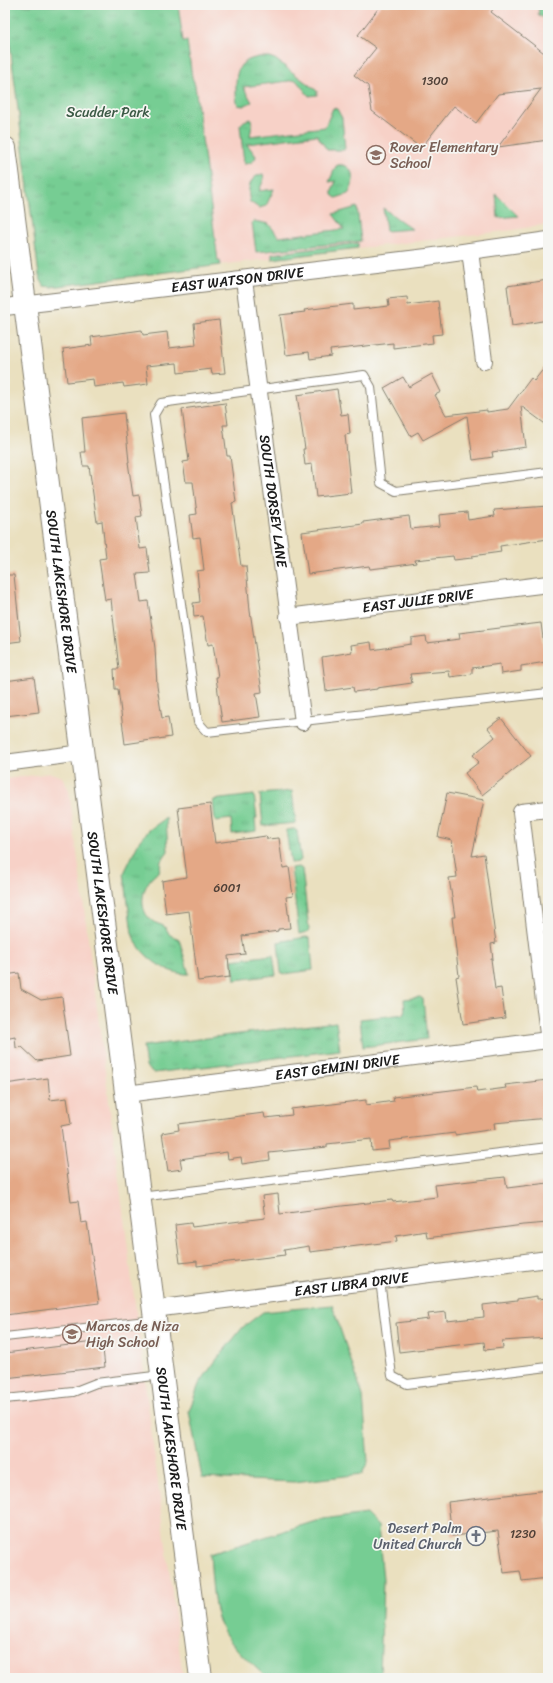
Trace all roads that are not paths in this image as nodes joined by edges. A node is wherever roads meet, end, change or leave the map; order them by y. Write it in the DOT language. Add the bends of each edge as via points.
graph roads {
  1 [pos="5,148"];
  2 [pos="8,193"];
  3 [pos="548,240"];
  4 [pos="470,251"];
  5 [pos="244,280"];
  6 [pos="15,306"];
  7 [pos="484,361"];
  8 [pos="258,389"];
  9 [pos="548,472"];
  10 [pos="548,584"];
  11 [pos="288,616"];
  12 [pos="548,693"];
  13 [pos="303,722"];
  14 [pos="82,753"];
  15 [pos="5,763"];
  16 [pos="548,809"];
  17 [pos="542,927"];
  18 [pos="548,1034"];
  19 [pos="548,1040"];
  20 [pos="126,1094"];
  21 [pos="548,1147"];
  22 [pos="140,1197"];
  23 [pos="548,1259"];
  24 [pos="380,1280"];
  25 [pos="155,1314"];
  26 [pos="5,1337"];
  27 [pos="548,1367"];
  28 [pos="162,1375"];
  29 [pos="5,1398"];
  30 [pos="201,1678"];
  1 -- 2 [label="street, SOUTH LAKESHORE DRIVE"];
  2 -- 6 [label="street, SOUTH LAKESHORE DRIVE"];
  3 -- 4 [label="street, EAST WATSON DRIVE"];
  4 -- 5 [label="street, EAST WATSON DRIVE"];
  4 -- 7 [label="street"];
  5 -- 6 [label="street, EAST WATSON DRIVE"];
  5 -- 8 [label="street, SOUTH DORSEY LANE"];
  6 -- 14 [label="street, SOUTH LAKESHORE DRIVE"];
  8 -- 9 [label="lane" via="364,375 371,387 380,483 396,491"];
  8 -- 11 [label="street, SOUTH DORSEY LANE"];
  8 -- 13 [label="lane" via="160,403 154,415 198,722 207,732"];
  10 -- 11 [label="street, EAST JULIE DRIVE"];
  11 -- 13 [label="street, SOUTH DORSEY LANE"];
  12 -- 13 [label="lane"];
  14 -- 15 [label="street"];
  14 -- 20 [label="street, SOUTH LAKESHORE DRIVE"];
  16 -- 17 [label="street" via="521,812"];
  17 -- 18 [label="street"];
  19 -- 20 [label="street, EAST GEMINI DRIVE"];
  20 -- 22 [label="street, SOUTH LAKESHORE DRIVE"];
  21 -- 22 [label="lane"];
  22 -- 25 [label="street, SOUTH LAKESHORE DRIVE"];
  23 -- 24 [label="street, EAST LIBRA DRIVE"];
  24 -- 25 [label="street, EAST LIBRA DRIVE"];
  24 -- 27 [label="lane" via="392,1376 407,1384"];
  25 -- 26 [label="lane"];
  25 -- 28 [label="street, SOUTH LAKESHORE DRIVE"];
  28 -- 29 [label="lane" via="96,1384 73,1392"];
  28 -- 30 [label="street, SOUTH LAKESHORE DRIVE"];
}
